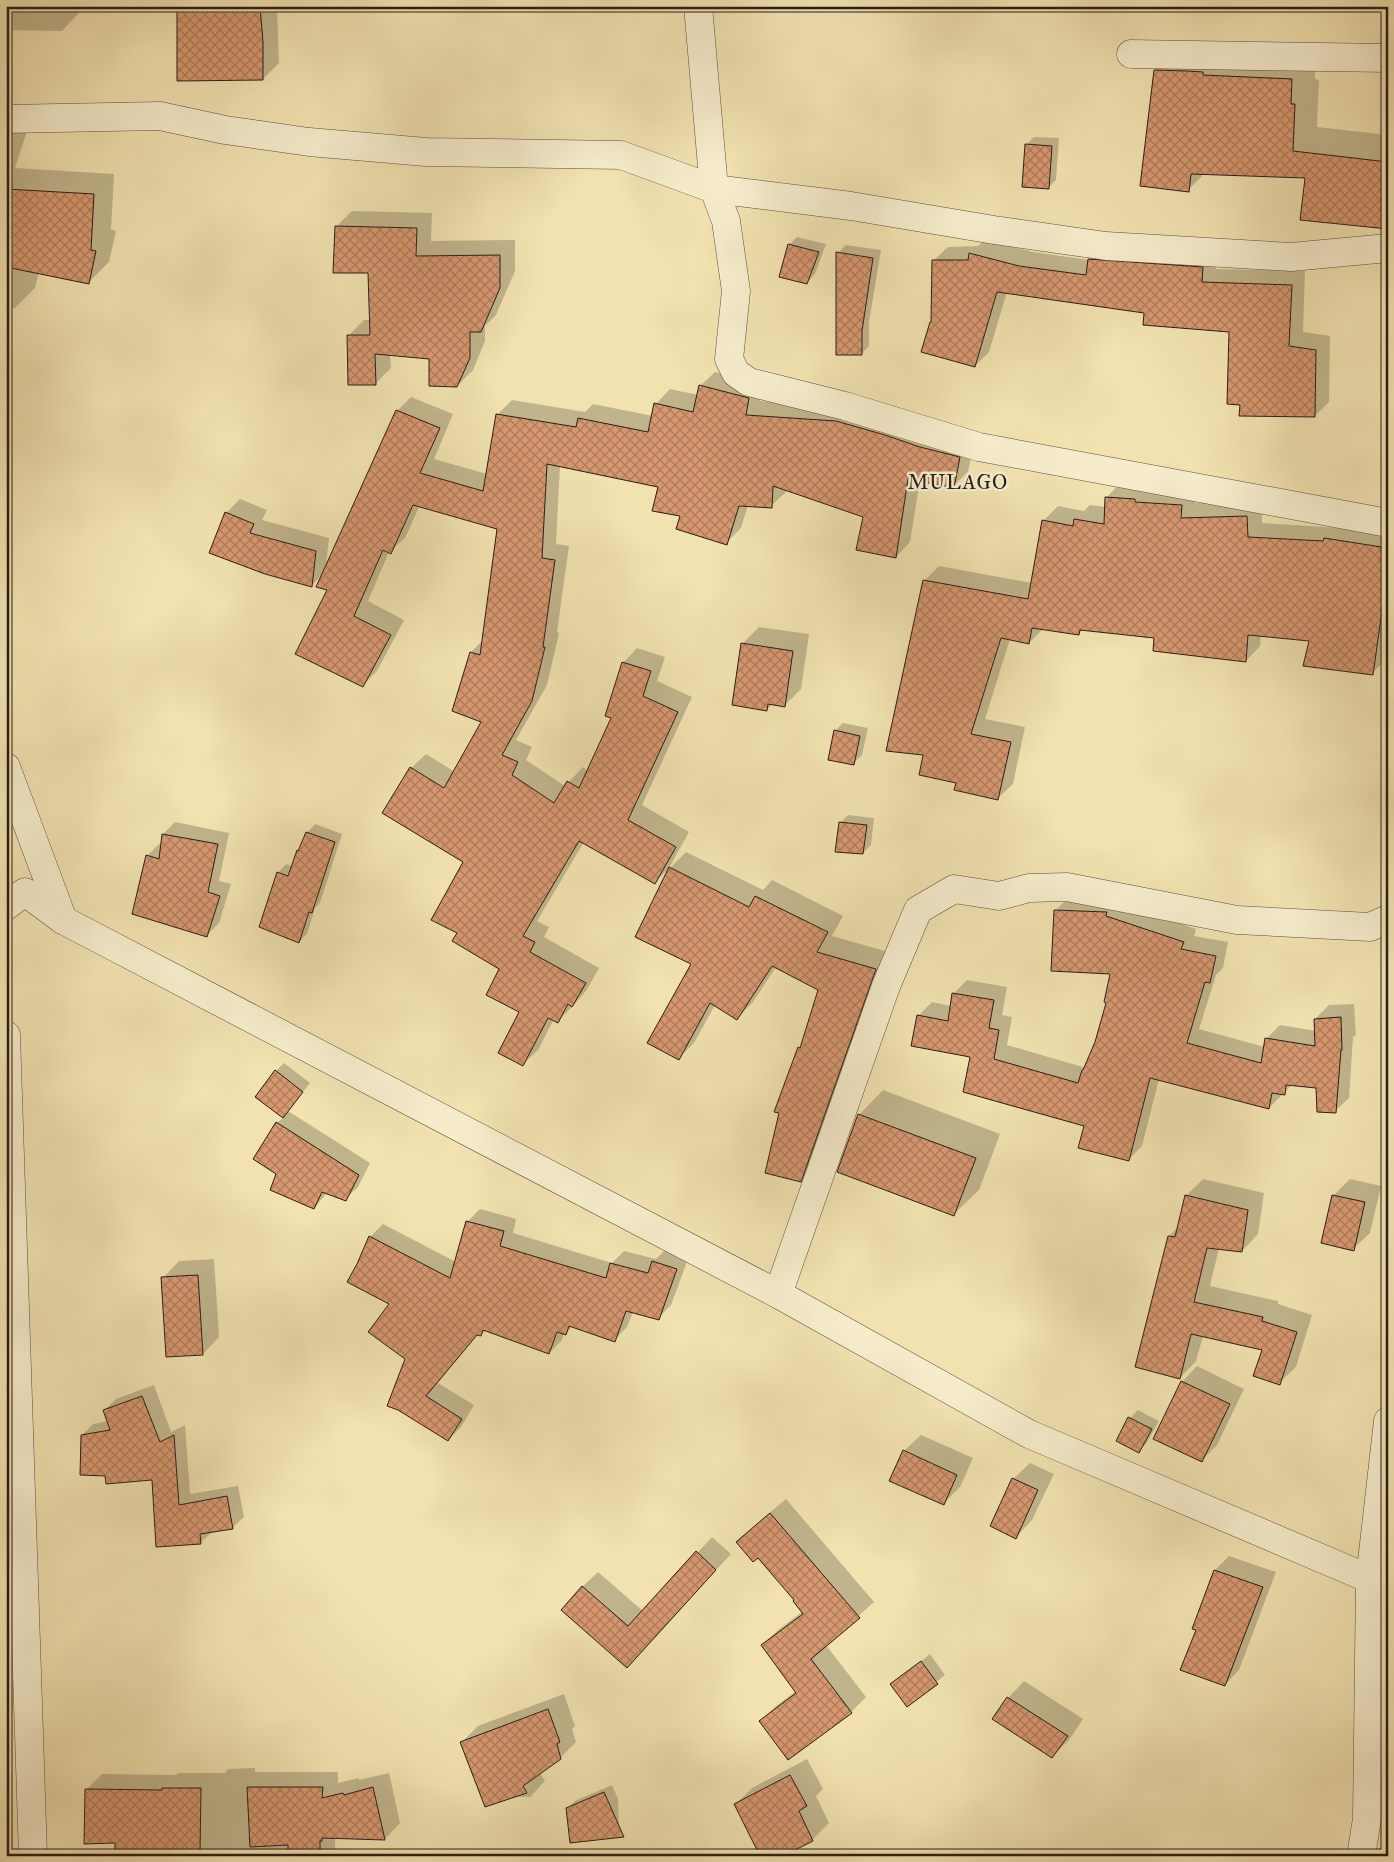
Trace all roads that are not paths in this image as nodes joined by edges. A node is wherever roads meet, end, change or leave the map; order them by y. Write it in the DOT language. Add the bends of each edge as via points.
graph roads {
  1 [pos="698,6"];
  2 [pos="1131,54"];
  3 [pos="1388,58"];
  4 [pos="6,119"];
  5 [pos="714,188"];
  6 [pos="1388,248"];
  7 [pos="1388,523"];
  8 [pos="6,767"];
  9 [pos="6,906"];
  10 [pos="1388,919"];
  11 [pos="63,920"];
  12 [pos="6,1035"];
  13 [pos="778,1294"];
  14 [pos="1388,1421"];
  15 [pos="1370,1579"];
  16 [pos="33,1856"];
  17 [pos="1361,1856"];
  1 -- 5 [label="street"];
  2 -- 3 [label="street"];
  4 -- 5 [label="street" via="160,116 225,130 309,142 426,152 621,155"];
  5 -- 6 [label="street" via="1106,246 1291,257"];
  5 -- 7 [label="street" via="726,221 736,291 729,359 736,374 749,382 846,406 980,447"];
  8 -- 11 [label="street"];
  9 -- 11 [label="street" via="25,892"];
  10 -- 13 [label="street" via="1370,927 1237,920 1068,887 1029,888 999,896 954,889 918,910 886,986"];
  11 -- 13 [label="street"];
  12 -- 16 [label="street"];
  13 -- 15 [label="street" via="1029,1434"];
  14 -- 15 [label="street"];
  15 -- 17 [label="street" via="1367,1819"];
}
